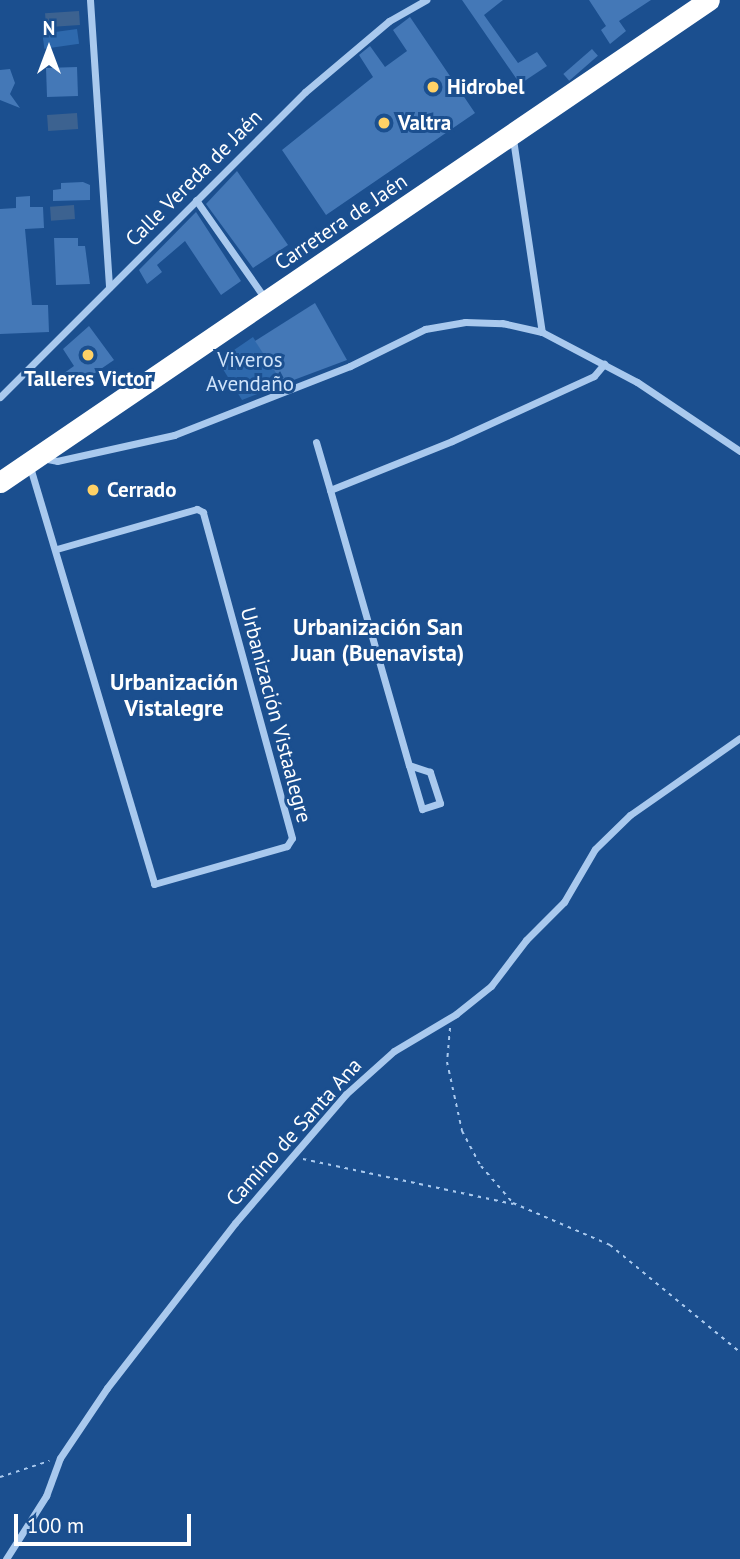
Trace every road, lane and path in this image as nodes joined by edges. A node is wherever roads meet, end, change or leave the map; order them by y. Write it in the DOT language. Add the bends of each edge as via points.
graph roads {
  1 [pos="90,0"];
  2 [pos="426,0"];
  3 [pos="709,0"];
  4 [pos="512,134"];
  5 [pos="196,200"];
  6 [pos="109,287"];
  7 [pos="267,302"];
  8 [pos="542,332"];
  9 [pos="604,364"];
  10 [pos="0,397"];
  11 [pos="316,442"];
  12 [pos="740,451"];
  13 [pos="33,460"];
  14 [pos="0,482"];
  15 [pos="330,490"];
  16 [pos="57,549"];
  17 [pos="740,738"];
  18 [pos="410,765"];
  19 [pos="456,1014"];
  20 [pos="292,1158"];
  21 [pos="517,1205"];
  22 [pos="740,1352"];
  23 [pos="60,1458"];
  24 [pos="0,1477"];
  25 [pos="6,1559"];
  1 -- 6 [label="street"];
  2 -- 5 [label="street, Calle Vereda de Jaén" via="354,49"];
  3 -- 4 [label="highway, Carretera de Jaén"];
  4 -- 7 [label="highway, Carretera de Jaén"];
  4 -- 8 [label="street"];
  5 -- 6 [label="street, Calle Vereda de Jaén"];
  5 -- 7 [label="street"];
  6 -- 10 [label="street, Calle Vereda de Jaén"];
  7 -- 13 [label="highway, Carretera de Jaén"];
  8 -- 9 [label="street"];
  8 -- 13 [label="street" via="502,323 465,322 425,329 350,366 174,435 57,461"];
  9 -- 12 [label="street"];
  9 -- 15 [label="street" via="594,376 453,441"];
  11 -- 15 [label="street"];
  13 -- 14 [label="highway, Carretera de Jaén"];
  13 -- 16 [label="street, Urbanización Vistaalegre"];
  15 -- 18 [label="street"];
  16 -- 16 [label="street, Urbanización Vistaalegre" via="154,884 287,846 292,838 203,512 197,509"];
  17 -- 19 [label="street, Camino de Santa Ana" via="630,815 595,849 564,902 526,940 491,986"];
  18 -- 18 [label="street" via="422,809 440,803 430,772"];
  19 -- 20 [label="street, Camino de Santa Ana" via="394,1051 346,1094"];
  19 -- 21 [label="path" via="447,1038 447,1062 462,1131 481,1166"];
  20 -- 21 [label="path"];
  20 -- 23 [label="street, Camino de Santa Ana" via="107,1388"];
  21 -- 22 [label="path" via="610,1245"];
  23 -- 24 [label="path"];
  23 -- 25 [label="street, Camino de Santa Ana" via="46,1496"];
}
